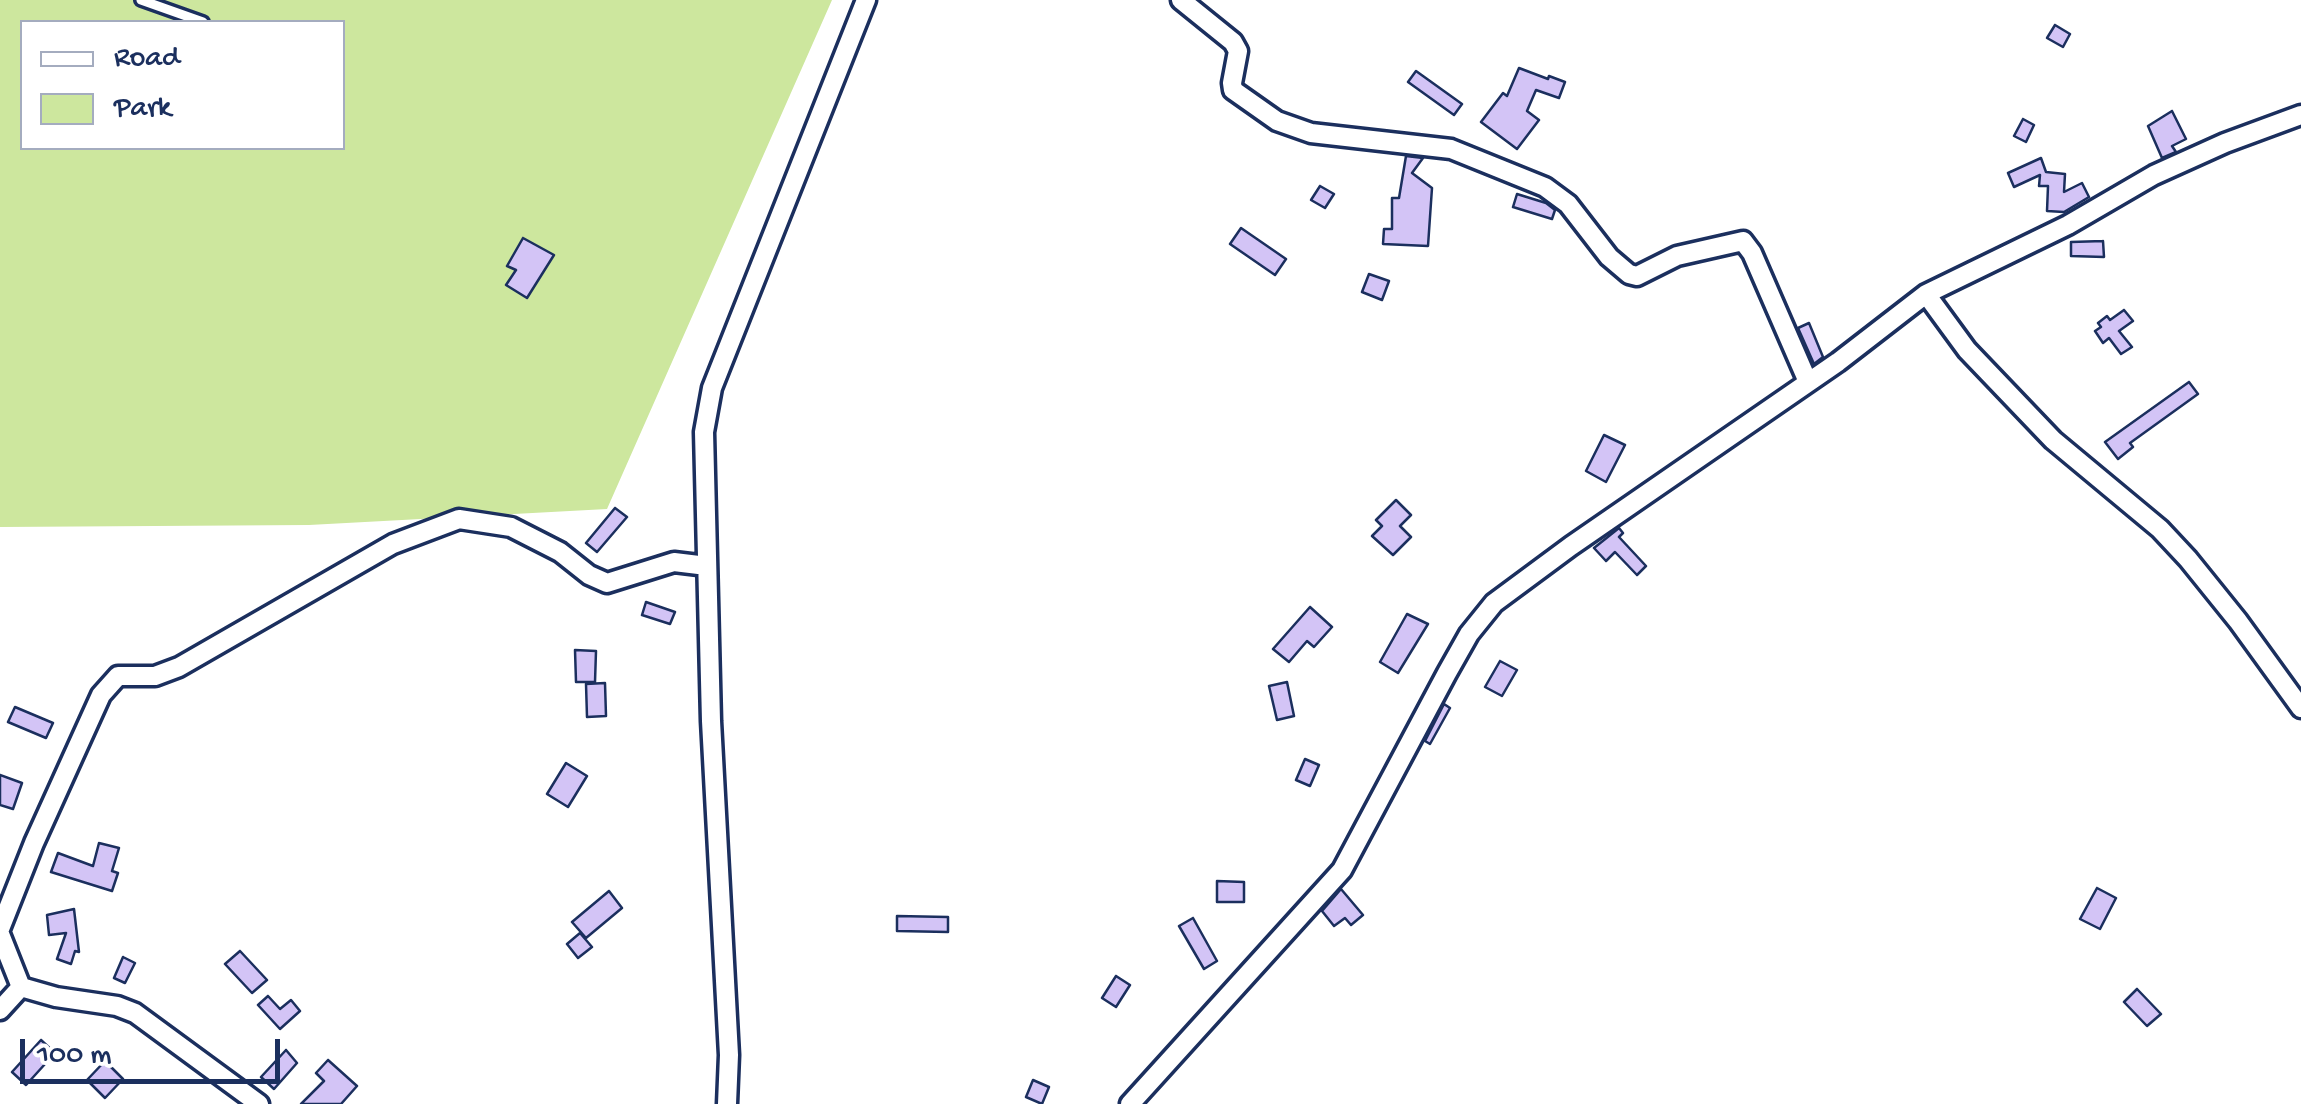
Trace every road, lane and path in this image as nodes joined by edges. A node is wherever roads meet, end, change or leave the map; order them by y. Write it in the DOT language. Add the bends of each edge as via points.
graph roads {
  1 [pos="141,0"];
  2 [pos="866,0"];
  3 [pos="1181,0"];
  4 [pos="172,5"];
  5 [pos="200,20"];
  6 [pos="2301,115"];
  7 [pos="1926,294"];
  8 [pos="1808,382"];
  9 [pos="707,566"];
  10 [pos="2301,708"];
  11 [pos="0,932"];
  12 [pos="21,987"];
  13 [pos="0,1010"];
  14 [pos="259,1104"];
  15 [pos="726,1104"];
  16 [pos="1130,1104"];
  1 -- 4 [label="lane"];
  2 -- 9 [label="street" via="712,388 704,432"];
  3 -- 8 [label="street" via="1233,42 1234,90 1277,121 1311,132 1452,148 1545,187 1629,274 1743,241"];
  4 -- 5 [label="lane"];
  6 -- 7 [label="street" via="2154,175"];
  7 -- 8 [label="street"];
  7 -- 10 [label="street" via="1967,350 2053,440 2169,539"];
  8 -- 16 [label="street" via="1494,603 1446,673 1342,870"];
  9 -- 11 [label="street" via="674,562 606,583 512,527 459,519 393,544 179,667 156,676 118,676 101,695"];
  9 -- 15 [label="street"];
  11 -- 12 [label="street"];
  12 -- 13 [label="street"];
  12 -- 14 [label="street" via="135,1013"];
}
